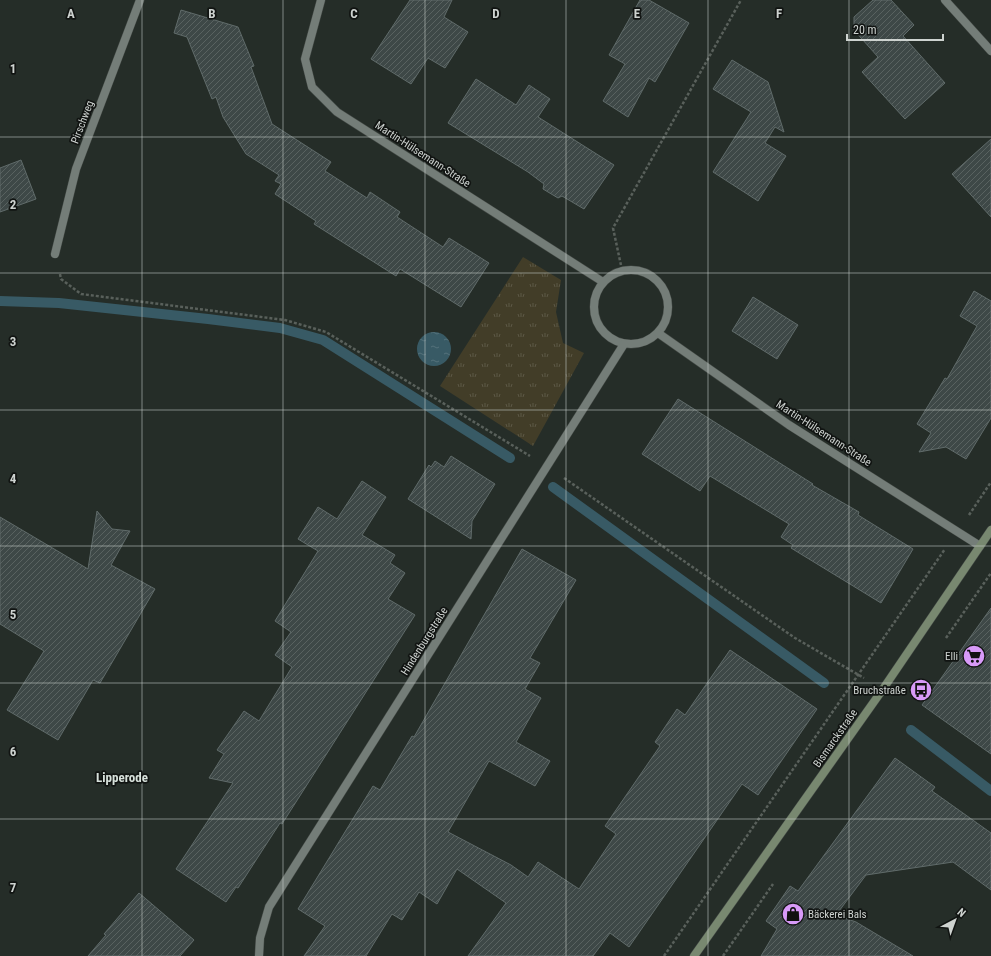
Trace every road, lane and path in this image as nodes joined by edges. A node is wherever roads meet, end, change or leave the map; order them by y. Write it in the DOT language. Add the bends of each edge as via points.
graph roads {
  1 [pos="140,0"];
  2 [pos="321,0"];
  3 [pos="740,0"];
  4 [pos="945,0"];
  5 [pos="991,51"];
  6 [pos="54,254"];
  7 [pos="622,270"];
  8 [pos="603,282"];
  9 [pos="658,333"];
  10 [pos="624,344"];
  11 [pos="548,466"];
  12 [pos="991,482"];
  13 [pos="991,530"];
  14 [pos="958,531"];
  15 [pos="980,546"];
  16 [pos="858,675"];
  17 [pos="883,689"];
  18 [pos="259,956"];
  19 [pos="664,956"];
  20 [pos="694,956"];
  1 -- 6 [label="street, Pirschweg" via="76,169"];
  2 -- 8 [label="street, Martin-Hülsemann-Straße" via="304,59 312,87 337,112"];
  3 -- 7 [label="path" via="613,228"];
  4 -- 5 [label="street"];
  6 -- 11 [label="path" via="61,279 81,294 285,320 326,332"];
  7 -- 8 [label="street"];
  7 -- 9 [label="street" via="634,269 646,273 664,288 669,312 665,324"];
  8 -- 10 [label="street" via="596,293 596,319 602,330 612,339"];
  9 -- 10 [label="street" via="648,341"];
  9 -- 14 [label="street, Martin-Hülsemann-Straße" via="789,425"];
  10 -- 11 [label="street, Hindenburgstraße"];
  11 -- 16 [label="path" via="795,638"];
  11 -- 18 [label="street, Hindenburgstraße" via="269,907 260,938"];
  12 -- 14 [label="path"];
  13 -- 15 [label="main road, Bismarckstraße"];
  14 -- 15 [label="street, Martin-Hülsemann-Straße"];
  14 -- 16 [label="path"];
  15 -- 17 [label="main road, Bismarckstraße"];
  16 -- 17 [label="path"];
  16 -- 19 [label="path"];
  17 -- 20 [label="main road, Bismarckstraße"];
}
